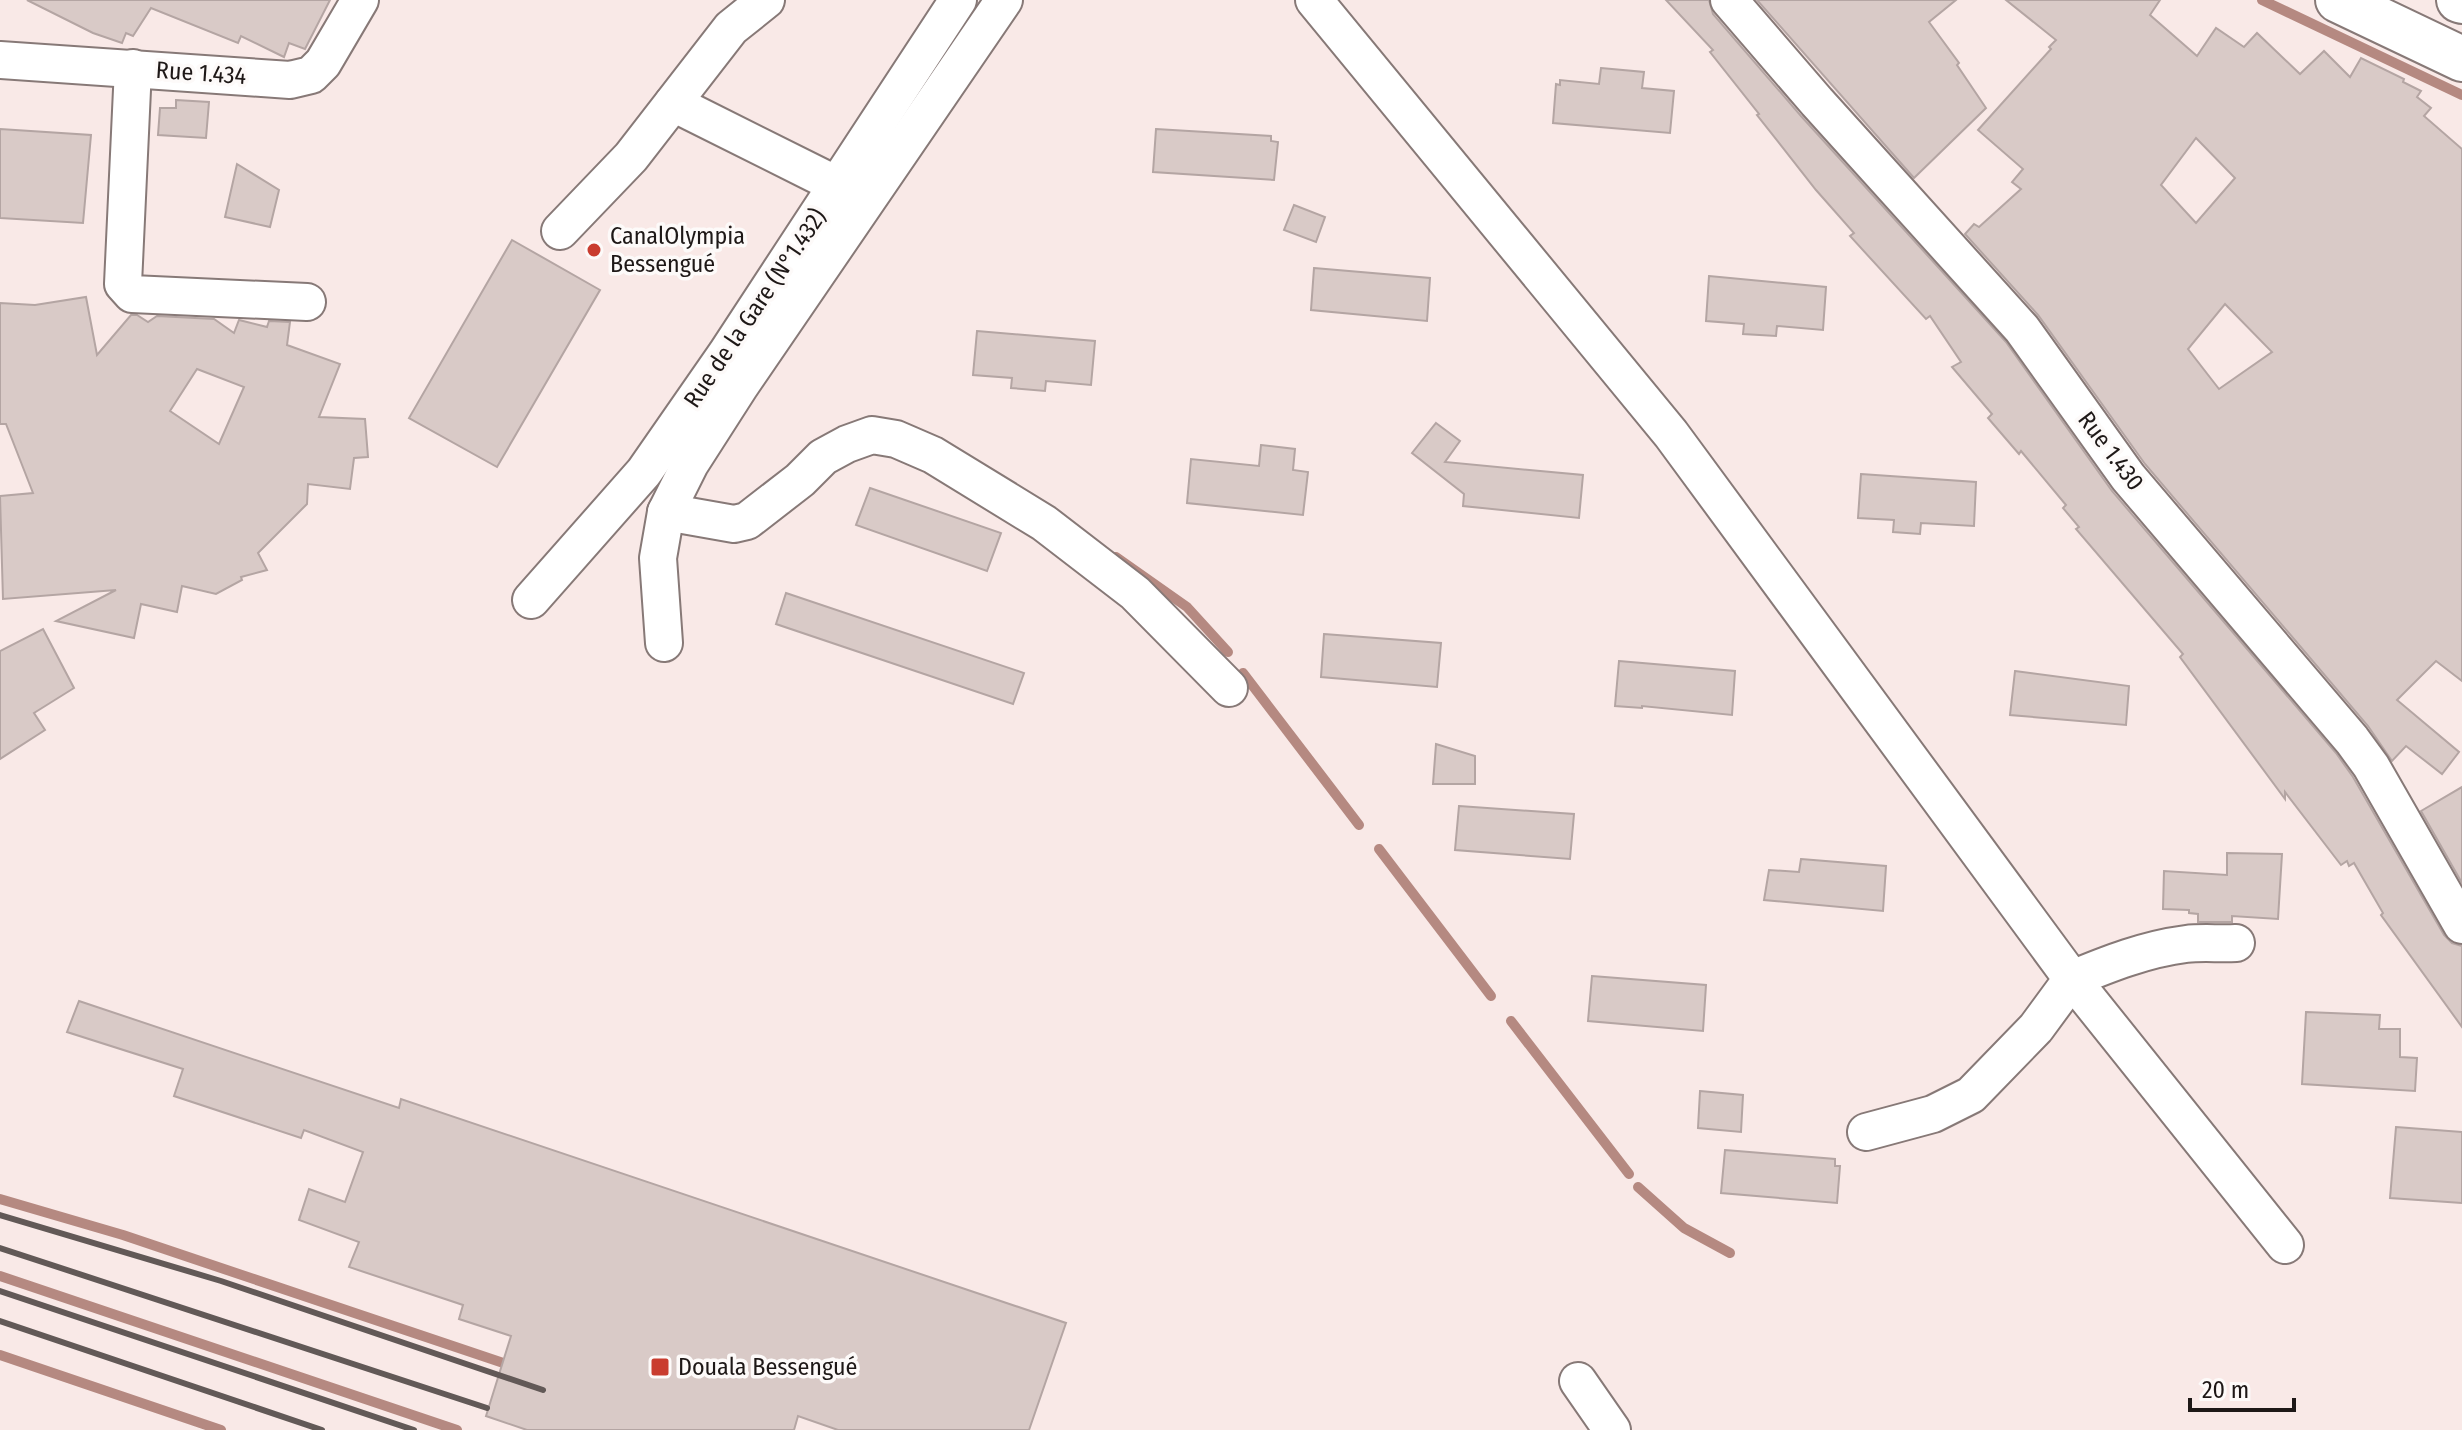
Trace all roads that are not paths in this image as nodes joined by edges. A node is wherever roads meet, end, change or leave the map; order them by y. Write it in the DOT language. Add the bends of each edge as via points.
graph roads {
  1 [pos="360,0"];
  2 [pos="766,0"];
  3 [pos="958,0"];
  4 [pos="1004,0"];
  5 [pos="1314,0"];
  6 [pos="1729,0"];
  7 [pos="2338,0"];
  8 [pos="2462,59"];
  9 [pos="0,60"];
  10 [pos="133,68"];
  11 [pos="673,103"];
  12 [pos="837,185"];
  13 [pos="560,231"];
  14 [pos="307,302"];
  15 [pos="666,512"];
  16 [pos="531,600"];
  17 [pos="664,643"];
  18 [pos="1229,688"];
  19 [pos="2462,925"];
  20 [pos="2236,943"];
  21 [pos="2072,979"];
  22 [pos="1866,1132"];
  23 [pos="2285,1245"];
  24 [pos="1578,1381"];
  25 [pos="1612,1430"];
  1 -- 10 [label="street, Rue 1.434" via="311,75 290,80"];
  2 -- 11 [label="street" via="731,28"];
  3 -- 12 [label="street, Rue de la Gare (N°1.432)"];
  4 -- 15 [label="street" via="740,386"];
  5 -- 21 [label="street" via="1671,434"];
  6 -- 19 [label="street, Rue 1.430" via="1992,293 2128,477 2352,740"];
  7 -- 8 [label="main road"];
  9 -- 10 [label="street, Rue 1.434"];
  10 -- 14 [label="street" via="123,284 132,294"];
  11 -- 12 [label="street"];
  11 -- 13 [label="street" via="631,157"];
  12 -- 16 [label="street, Rue de la Gare (N°1.432)" via="644,472"];
  15 -- 17 [label="street" via="658,558"];
  15 -- 18 [label="street" via="734,524 747,521 823,457 872,435 896,439 933,455 1044,523 1135,593"];
  20 -- 21 [label="street" via="2185,944 2109,963"];
  21 -- 22 [label="street" via="2026,1038 1971,1095 1933,1114"];
  21 -- 23 [label="street"];
  24 -- 25 [label="street"];
}
